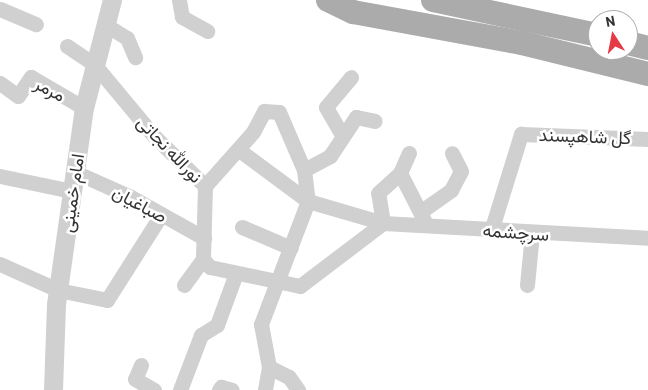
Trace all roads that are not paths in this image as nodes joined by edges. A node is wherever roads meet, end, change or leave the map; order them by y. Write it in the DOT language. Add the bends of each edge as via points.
graph roads {
  1 [pos="2,0"];
  2 [pos="112,0"];
  3 [pos="179,0"];
  4 [pos="328,0"];
  5 [pos="433,0"];
  6 [pos="0,7"];
  7 [pos="36,24"];
  8 [pos="106,25"];
  9 [pos="207,31"];
  10 [pos="588,33"];
  11 [pos="67,46"];
  12 [pos="135,57"];
  13 [pos="94,64"];
  14 [pos="648,74"];
  15 [pos="351,77"];
  16 [pos="0,82"];
  17 [pos="84,108"];
  18 [pos="376,121"];
  19 [pos="342,135"];
  20 [pos="648,139"];
  21 [pos="239,150"];
  22 [pos="409,153"];
  23 [pos="452,153"];
  24 [pos="304,170"];
  25 [pos="400,173"];
  26 [pos="0,176"];
  27 [pos="73,182"];
  28 [pos="205,186"];
  29 [pos="308,201"];
  30 [pos="420,212"];
  31 [pos="161,215"];
  32 [pos="383,223"];
  33 [pos="427,226"];
  34 [pos="242,227"];
  35 [pos="491,231"];
  36 [pos="532,233"];
  37 [pos="204,238"];
  38 [pos="648,238"];
  39 [pos="291,248"];
  40 [pos="203,259"];
  41 [pos="0,264"];
  42 [pos="236,273"];
  43 [pos="278,282"];
  44 [pos="184,285"];
  45 [pos="527,285"];
  46 [pos="58,290"];
  47 [pos="141,365"];
  48 [pos="269,367"];
  49 [pos="53,390"];
  50 [pos="154,390"];
  51 [pos="180,390"];
  52 [pos="219,390"];
  53 [pos="232,390"];
  54 [pos="265,390"];
  55 [pos="298,390"];
  1 -- 6 [label="street"];
  2 -- 8 [label="street, امام خمینی"];
  3 -- 9 [label="street" via="182,17"];
  4 -- 14 [label="main road" via="353,12 522,43"];
  5 -- 10 [label="main road"];
  6 -- 7 [label="street"];
  8 -- 12 [label="street" via="126,38"];
  8 -- 13 [label="street, امام خمینی"];
  11 -- 13 [label="street, نورالله نجاتی"];
  13 -- 17 [label="street, امام خمینی"];
  13 -- 28 [label="street, نورالله نجاتی" via="154,136"];
  15 -- 19 [label="street" via="326,107"];
  16 -- 17 [label="street, مرمر" via="18,96 31,77"];
  17 -- 27 [label="street, امام خمینی"];
  18 -- 19 [label="street" via="356,117"];
  19 -- 24 [label="street" via="330,156"];
  20 -- 35 [label="street, گل شاهپسند" via="521,134"];
  21 -- 24 [label="street" via="264,111 279,112"];
  21 -- 28 [label="street"];
  21 -- 29 [label="street"];
  22 -- 25 [label="street"];
  23 -- 30 [label="street" via="461,171 451,190"];
  24 -- 29 [label="street"];
  25 -- 30 [label="street"];
  25 -- 32 [label="street" via="378,194"];
  26 -- 27 [label="street, صباغیان"];
  27 -- 31 [label="street, صباغیان" via="131,197"];
  27 -- 46 [label="street, امام خمینی"];
  28 -- 37 [label="street, نورالله نجاتی"];
  29 -- 32 [label="street, سرچشمه"];
  29 -- 39 [label="street"];
  30 -- 33 [label="street"];
  31 -- 37 [label="street, صباغیان"];
  31 -- 46 [label="street" via="107,300"];
  32 -- 33 [label="street, سرچشمه"];
  32 -- 43 [label="street" via="300,286"];
  33 -- 35 [label="street, سرچشمه"];
  34 -- 39 [label="street"];
  35 -- 36 [label="street, سرچشمه"];
  36 -- 38 [label="street, سرچشمه"];
  36 -- 45 [label="street"];
  37 -- 40 [label="street, نورالله نجاتی"];
  39 -- 43 [label="street"];
  40 -- 42 [label="street" via="210,267"];
  40 -- 44 [label="street"];
  41 -- 46 [label="street"];
  42 -- 43 [label="street"];
  42 -- 51 [label="street" via="217,325 200,336"];
  43 -- 48 [label="street" via="261,324"];
  46 -- 49 [label="street, امام خمینی"];
  47 -- 50 [label="street" via="135,379"];
  48 -- 54 [label="street"];
  48 -- 55 [label="street" via="289,377"];
  52 -- 53 [label="street" via="221,387"];
}
